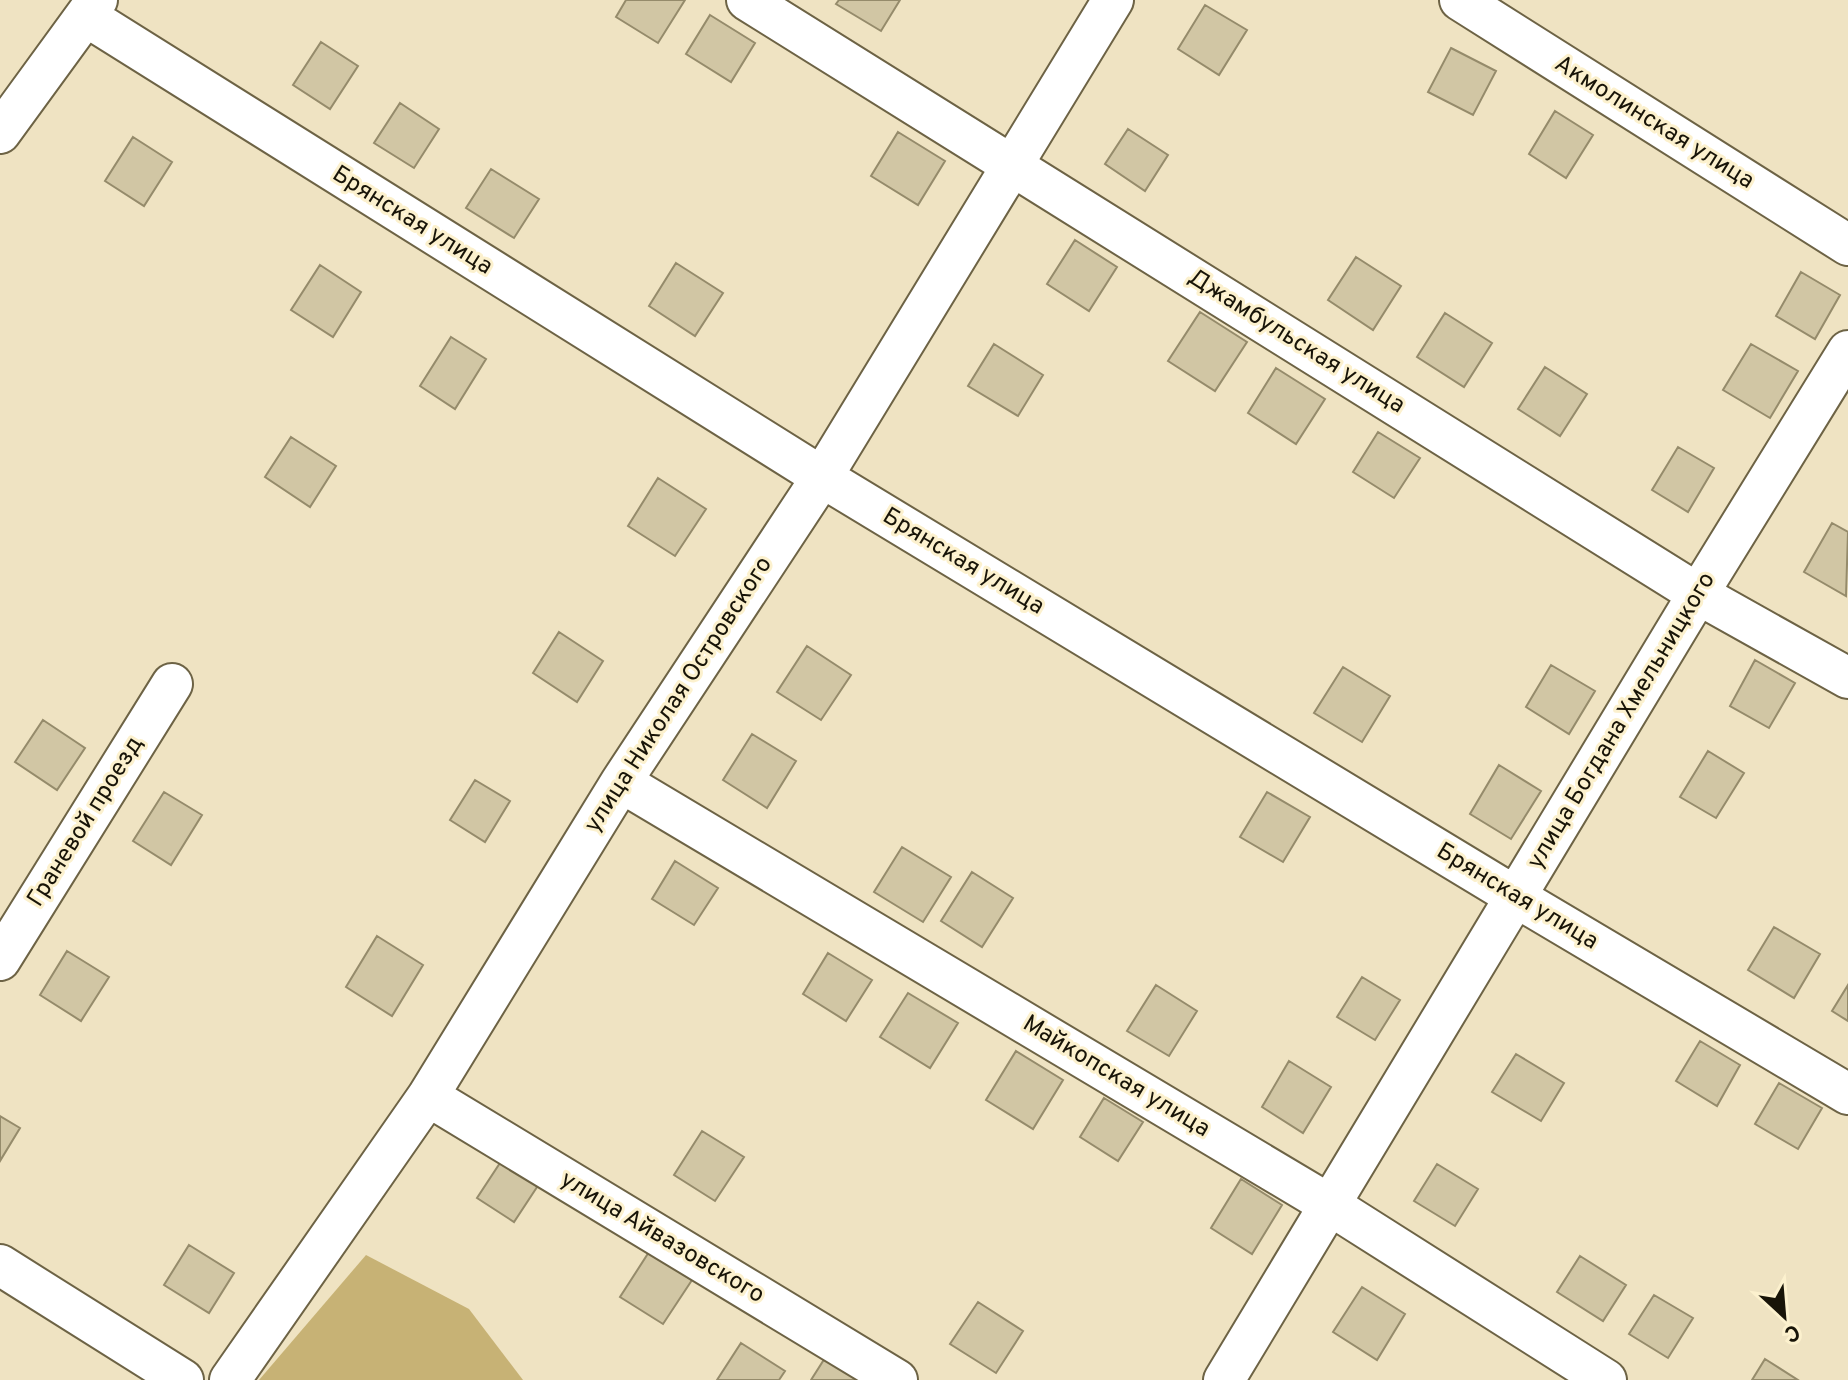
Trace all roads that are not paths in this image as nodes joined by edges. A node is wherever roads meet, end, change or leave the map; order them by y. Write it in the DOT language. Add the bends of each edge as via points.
graph roads {
  1 [pos="747,0"];
  2 [pos="1113,0"];
  3 [pos="1460,0"];
  4 [pos="91,8"];
  5 [pos="0,133"];
  6 [pos="1012,165"];
  7 [pos="1848,245"];
  8 [pos="1848,351"];
  9 [pos="822,477"];
  10 [pos="1698,594"];
  11 [pos="1848,678"];
  12 [pos="172,684"];
  13 [pos="621,782"];
  14 [pos="1516,897"];
  15 [pos="0,960"];
  16 [pos="1848,1094"];
  17 [pos="428,1096"];
  18 [pos="1330,1205"];
  19 [pos="0,1265"];
  20 [pos="183,1380"];
  21 [pos="230,1380"];
  22 [pos="897,1380"];
  23 [pos="1224,1380"];
  24 [pos="1606,1380"];
  1 -- 6 [label="street, Джамбульская улица"];
  2 -- 6 [label="street, улица Николая Островского"];
  3 -- 7 [label="street, Акмолинская улица"];
  4 -- 5 [label="street"];
  4 -- 9 [label="street, Брянская улица"];
  6 -- 9 [label="street, улица Николая Островского"];
  6 -- 10 [label="street, Джамбульская улица"];
  8 -- 10 [label="street, улица Богдана Хмельницкого"];
  9 -- 13 [label="street, улица Николая Островского"];
  9 -- 14 [label="street, Брянская улица"];
  10 -- 11 [label="street, Джамбульская улица"];
  10 -- 14 [label="street, улица Богдана Хмельницкого"];
  12 -- 15 [label="street, Граневой проезд"];
  13 -- 17 [label="street, улица Николая Островского"];
  13 -- 18 [label="street, Майкопская улица"];
  14 -- 16 [label="street, Брянская улица"];
  14 -- 18 [label="street, улица Богдана Хмельницкого"];
  17 -- 21 [label="street, улица Николая Островского"];
  17 -- 22 [label="street, улица Айвазовского"];
  18 -- 23 [label="street, улица Богдана Хмельницкого"];
  18 -- 24 [label="street, Майкопская улица"];
  19 -- 20 [label="street"];
}
